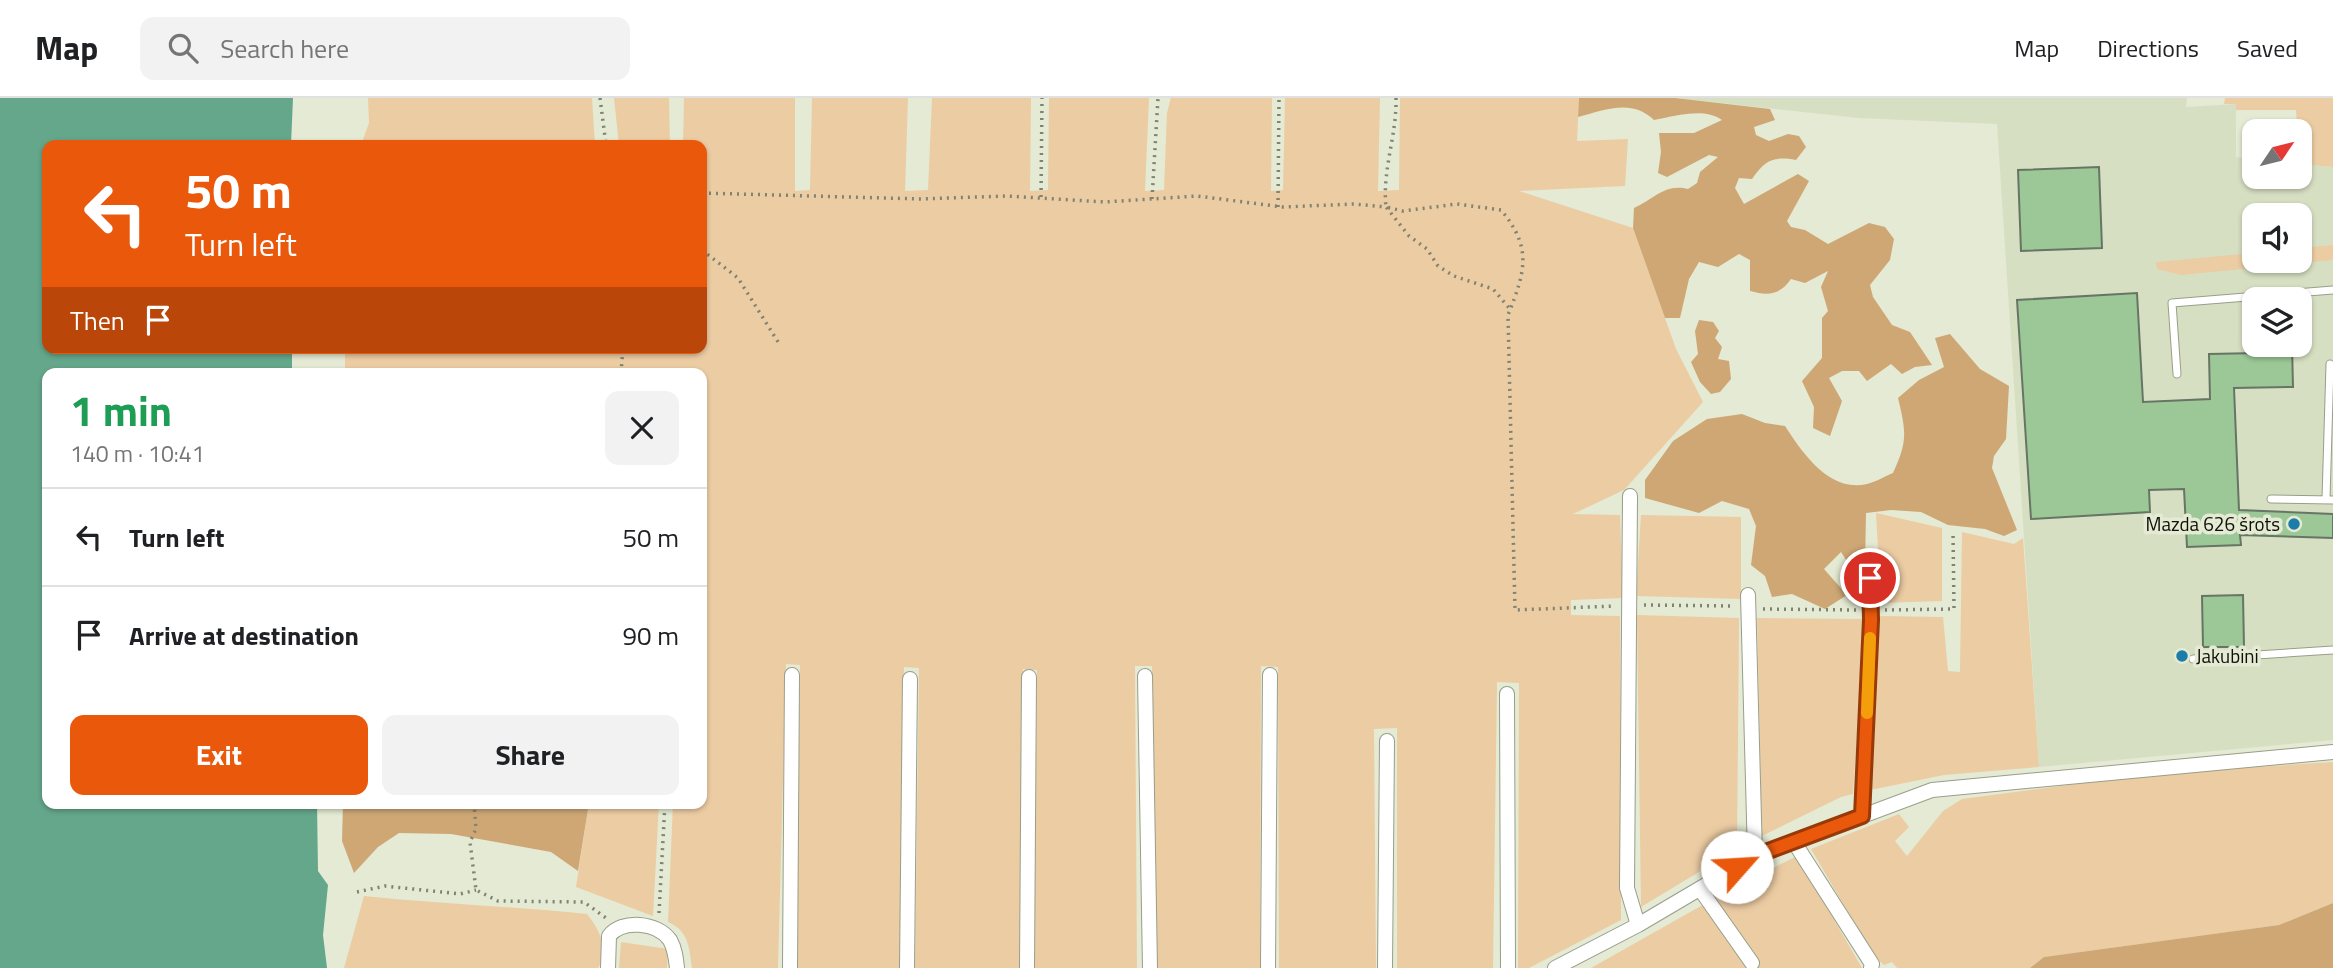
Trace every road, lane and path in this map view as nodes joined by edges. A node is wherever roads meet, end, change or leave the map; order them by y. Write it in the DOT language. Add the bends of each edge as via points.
graph roads {
  1 [pos="600,98"];
  2 [pos="1042,98"];
  3 [pos="1158,98"];
  4 [pos="1279,98"];
  5 [pos="1396,98"];
  6 [pos="605,140"];
  7 [pos="707,193"];
  8 [pos="1041,198"];
  9 [pos="1152,200"];
  10 [pos="1278,206"];
  11 [pos="1386,207"];
  12 [pos="707,254"];
  13 [pos="2333,290"];
  14 [pos="1510,309"];
  15 [pos="780,345"];
  16 [pos="2329,364"];
  17 [pos="2177,374"];
  18 [pos="1630,496"];
  19 [pos="2271,499"];
  20 [pos="2329,500"];
  21 [pos="1870,578"];
  22 [pos="1748,602"];
  23 [pos="1632,605"];
  24 [pos="2333,649"];
  25 [pos="2193,659"];
  26 [pos="792,675"];
  27 [pos="1145,676"];
  28 [pos="1270,676"];
  29 [pos="1029,677"];
  30 [pos="910,679"];
  31 [pos="1507,694"];
  32 [pos="1387,741"];
  33 [pos="2333,752"];
  34 [pos="474,809"];
  35 [pos="665,809"];
  36 [pos="1862,816"];
  37 [pos="1794,842"];
  38 [pos="1755,856"];
  39 [pos="1700,889"];
  40 [pos="476,890"];
  41 [pos="357,892"];
  42 [pos="1638,925"];
  43 [pos="619,927"];
  44 [pos="658,930"];
  45 [pos="1752,963"];
  46 [pos="608,968"];
  47 [pos="677,968"];
  48 [pos="790,968"];
  49 [pos="906,968"];
  50 [pos="1027,968"];
  51 [pos="1150,968"];
  52 [pos="1268,968"];
  53 [pos="1385,968"];
  54 [pos="1508,968"];
  55 [pos="1555,968"];
  56 [pos="1871,968"];
  1 -- 6 [label="path"];
  2 -- 8 [label="path"];
  3 -- 9 [label="path"];
  4 -- 10 [label="path"];
  5 -- 11 [label="path" via="1384,187"];
  7 -- 8 [label="path"];
  8 -- 9 [label="path"];
  9 -- 10 [label="path" via="1198,197"];
  10 -- 11 [label="path"];
  11 -- 14 [label="path" via="1438,266 1493,289"];
  11 -- 14 [label="path" via="1403,211 1457,204 1501,210 1518,230 1523,248 1521,279"];
  12 -- 15 [label="path" via="738,278"];
  13 -- 17 [label="lane" via="2172,303"];
  14 -- 23 [label="path" via="1515,610"];
  16 -- 20 [label="lane"];
  18 -- 23 [label="street"];
  19 -- 20 [label="lane"];
  21 -- 36 [label="street"];
  22 -- 23 [label="path"];
  22 -- 38 [label="street"];
  23 -- 42 [label="street" via="1627,888"];
  24 -- 25 [label="lane"];
  26 -- 48 [label="street"];
  27 -- 51 [label="street"];
  28 -- 52 [label="street"];
  29 -- 50 [label="street"];
  30 -- 49 [label="street"];
  31 -- 54 [label="street"];
  32 -- 53 [label="street"];
  33 -- 36 [label="street" via="1932,790"];
  34 -- 40 [label="path" via="470,842"];
  35 -- 44 [label="path"];
  36 -- 37 [label="street"];
  37 -- 38 [label="street"];
  37 -- 56 [label="street"];
  38 -- 39 [label="street"];
  39 -- 42 [label="street"];
  39 -- 45 [label="street"];
  40 -- 41 [label="path" via="460,894 385,887"];
  40 -- 43 [label="path" via="498,901 584,902"];
  42 -- 55 [label="street"];
  43 -- 44 [label="street"];
  43 -- 46 [label="street" via="609,936"];
  44 -- 47 [label="street" via="669,939"];
}
